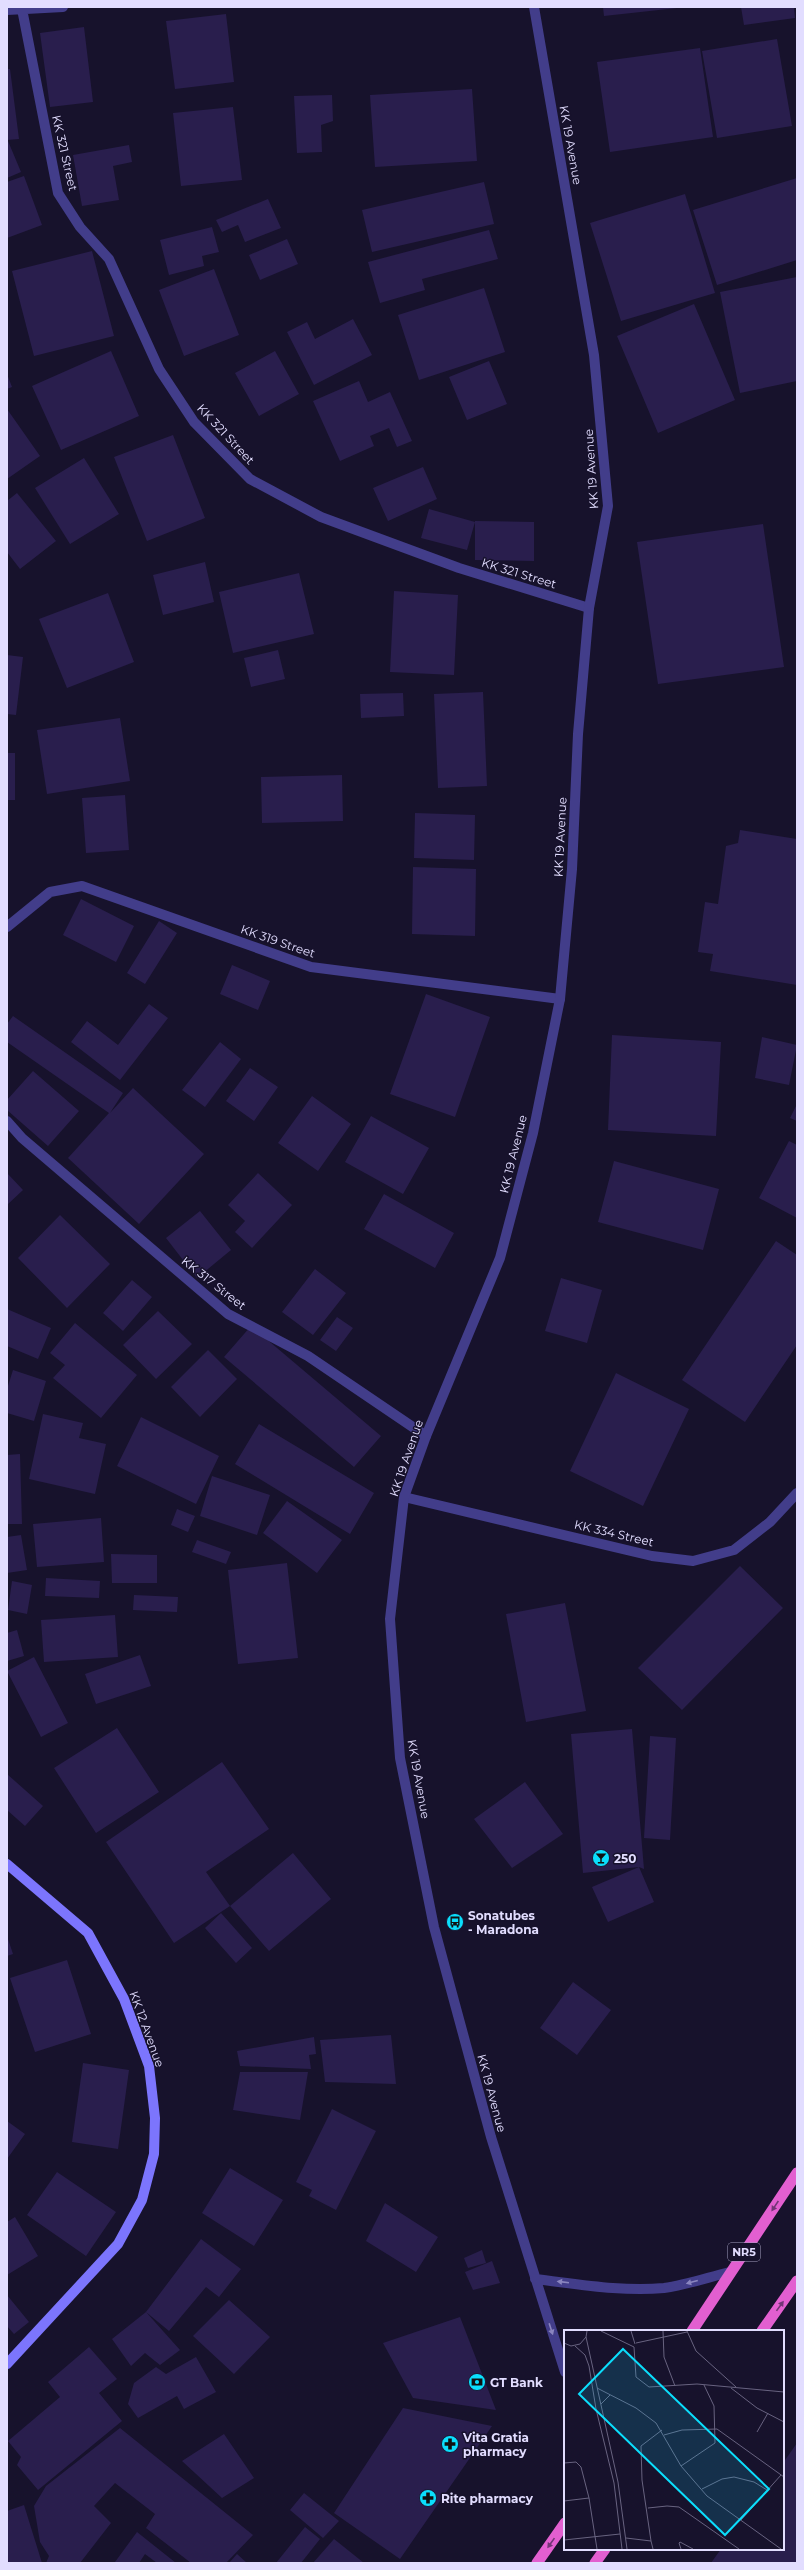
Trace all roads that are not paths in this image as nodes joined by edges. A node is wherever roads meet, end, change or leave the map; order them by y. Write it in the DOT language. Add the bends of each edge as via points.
graph roads {
  1 [pos="63,7"];
  2 [pos="534,7"];
  3 [pos="7,10"];
  4 [pos="22,10"];
  5 [pos="589,608"];
  6 [pos="7,927"];
  7 [pos="560,999"];
  8 [pos="7,1120"];
  9 [pos="426,1436"];
  10 [pos="797,1493"];
  11 [pos="404,1497"];
  12 [pos="7,1864"];
  13 [pos="797,2174"];
  14 [pos="730,2272"];
  15 [pos="535,2279"];
  16 [pos="797,2281"];
  17 [pos="693,2330"];
  18 [pos="763,2330"];
  19 [pos="7,2364"];
  20 [pos="564,2369"];
  21 [pos="564,2524"];
  22 [pos="604,2550"];
  23 [pos="537,2563"];
  24 [pos="594,2563"];
  1 -- 4 [label="street"];
  2 -- 5 [label="street, KK 19 Avenue" via="594,355 608,506"];
  3 -- 4 [label="street"];
  4 -- 5 [label="street, KK 321 Street" via="58,193 80,227 109,259 159,369 194,422 250,479 321,517 459,568"];
  5 -- 7 [label="street, KK 19 Avenue" via="578,734 572,869"];
  6 -- 7 [label="street, KK 319 Street" via="50,892 82,886 311,967"];
  7 -- 9 [label="street, KK 19 Avenue" via="533,1133 500,1258"];
  8 -- 9 [label="street, KK 317 Street" via="28,1143 228,1314 308,1356"];
  9 -- 11 [label="street, KK 19 Avenue"];
  10 -- 11 [label="street, KK 334 Street" via="770,1522 734,1550 693,1561 652,1556"];
  11 -- 15 [label="street, KK 19 Avenue" via="390,1619 400,1758 434,1927 491,2137"];
  12 -- 19 [label="main road, KK 12 Avenue" via="88,1933 124,1999 149,2066 155,2118 154,2154 142,2200 118,2244"];
  13 -- 14 [label="highway, NR5, one-way"];
  14 -- 15 [label="street, one-way" via="682,2284 648,2289"];
  14 -- 17 [label="highway, NR5"];
  15 -- 20 [label="street, KK 19 Avenue, one-way"];
  18 -- 16 [label="highway, one-way"];
  21 -- 23 [label="highway, one-way"];
  22 -- 24 [label="highway"];
}
